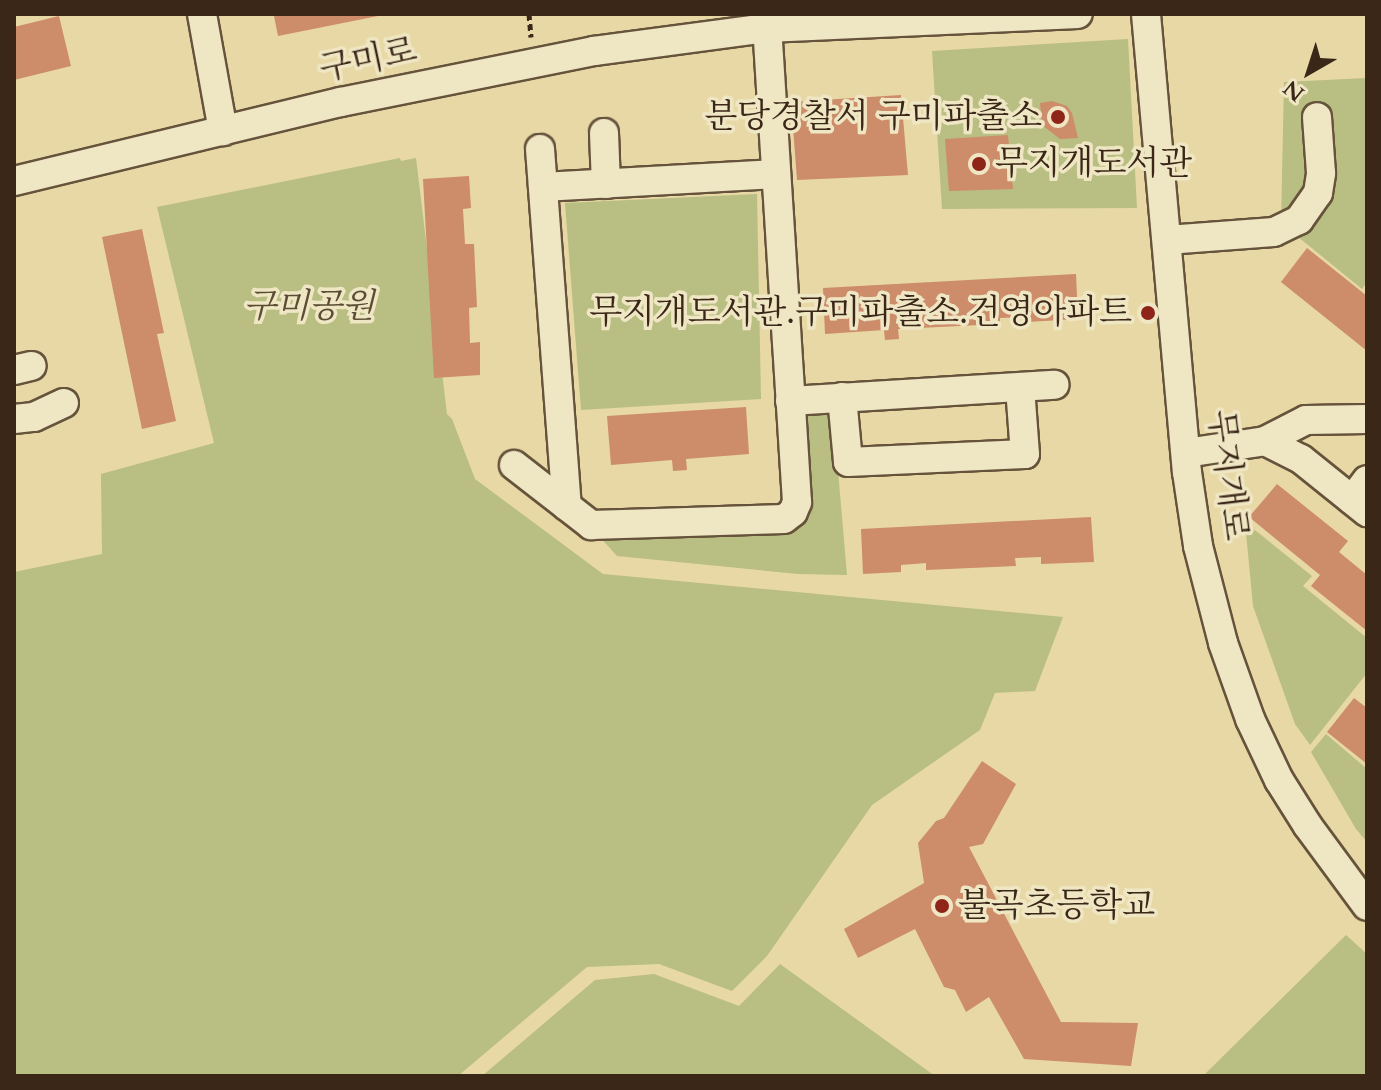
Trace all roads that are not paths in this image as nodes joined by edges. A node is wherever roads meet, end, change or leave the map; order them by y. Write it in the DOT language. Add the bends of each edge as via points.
graph roads {
  1 [pos="202,14"];
  2 [pos="1078,14"];
  3 [pos="1146,14"];
  4 [pos="723,23"];
  5 [pos="767,28"];
  6 [pos="1317,117"];
  7 [pos="223,131"];
  8 [pos="604,133"];
  9 [pos="540,149"];
  10 [pos="776,174"];
  11 [pos="14,181"];
  12 [pos="606,184"];
  13 [pos="543,187"];
  14 [pos="1167,240"];
  15 [pos="1055,385"];
  16 [pos="1020,387"];
  17 [pos="842,397"];
  18 [pos="790,401"];
  19 [pos="64,403"];
  20 [pos="14,419"];
  21 [pos="1367,419"];
  22 [pos="1265,441"];
  23 [pos="1186,453"];
  24 [pos="514,465"];
  25 [pos="1362,497"];
  26 [pos="567,506"];
  27 [pos="1367,906"];
  1 -- 7 [label="street"];
  2 -- 5 [label="street, 구미로"];
  3 -- 14 [label="street, 무지개로"];
  4 -- 5 [label="street, 구미로"];
  4 -- 7 [label="street, 구미로"];
  5 -- 10 [label="street"];
  6 -- 14 [label="street" via="1318,193 1299,220 1274,232"];
  7 -- 11 [label="street, 구미로"];
  8 -- 12 [label="street"];
  9 -- 13 [label="street"];
  10 -- 12 [label="street"];
  10 -- 18 [label="street"];
  12 -- 13 [label="street"];
  13 -- 26 [label="street"];
  14 -- 23 [label="street, 무지개로"];
  15 -- 16 [label="street"];
  16 -- 17 [label="street"];
  16 -- 17 [label="street" via="1025,454 848,462"];
  17 -- 18 [label="street"];
  18 -- 26 [label="street" via="797,502 784,519 591,525"];
  19 -- 20 [label="street" via="34,417"];
  21 -- 22 [label="street" via="1306,420"];
  22 -- 23 [label="street"];
  22 -- 25 [label="street"];
  23 -- 27 [label="street, 무지개로" via="1198,546 1250,719 1279,780"];
  24 -- 26 [label="street"];
}
